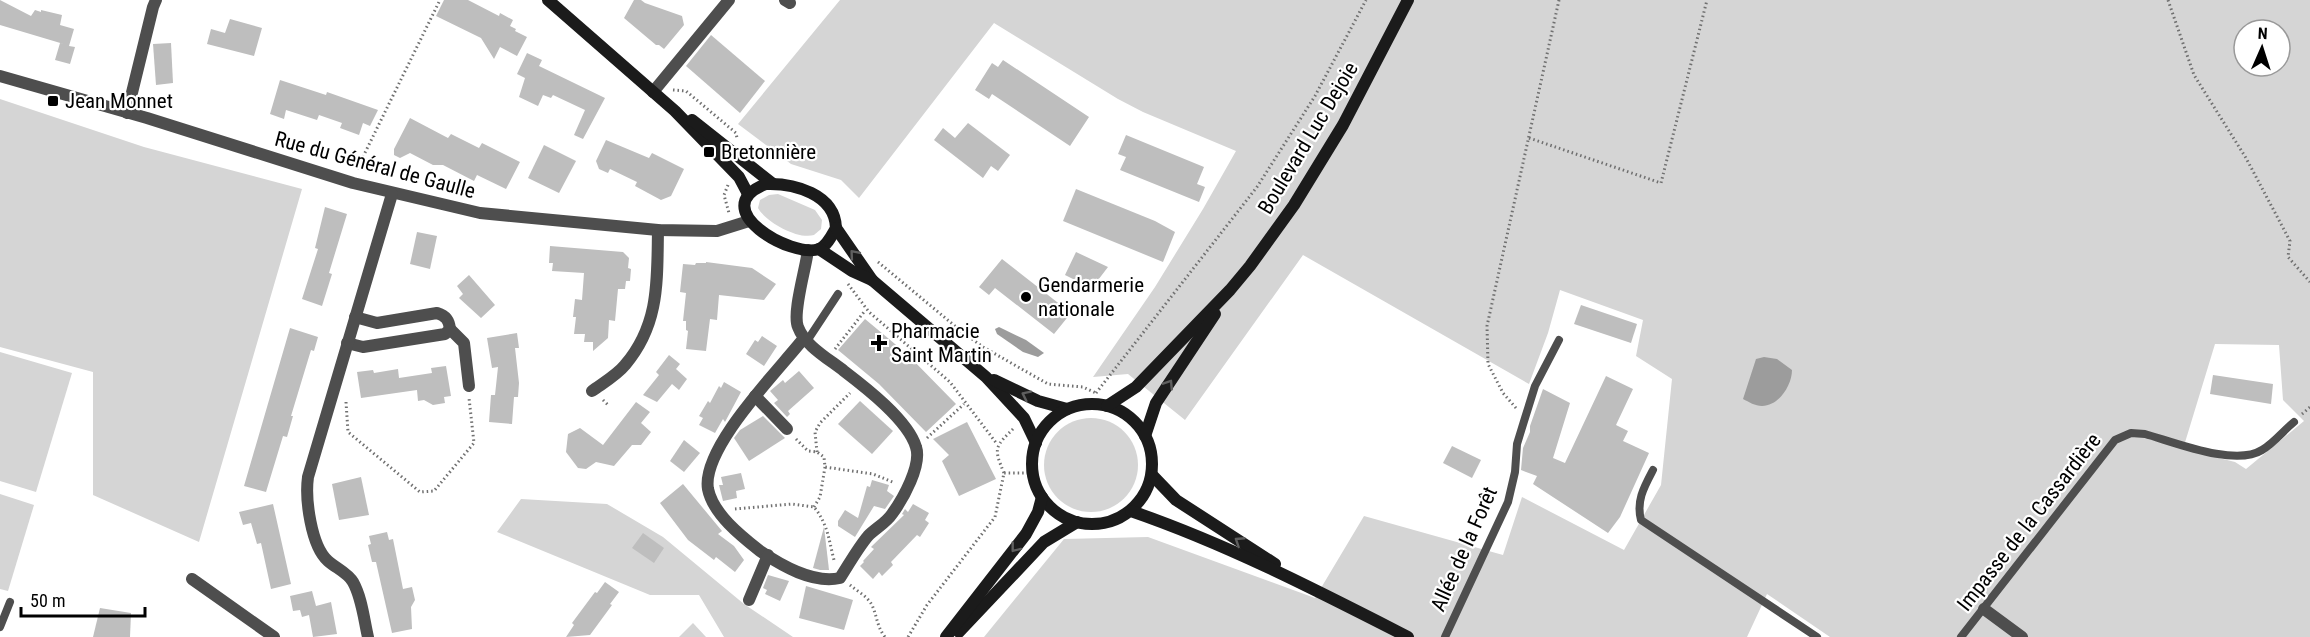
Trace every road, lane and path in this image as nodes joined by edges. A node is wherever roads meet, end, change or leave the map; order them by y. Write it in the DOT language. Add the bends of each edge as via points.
graph roads {
  1 [pos="156,0"];
  2 [pos="440,0"];
  3 [pos="549,0"];
  4 [pos="729,0"];
  5 [pos="1366,0"];
  6 [pos="1408,0"];
  7 [pos="1559,0"];
  8 [pos="1707,0"];
  9 [pos="2168,0"];
  10 [pos="0,76"];
  11 [pos="653,92"];
  12 [pos="675,111"];
  13 [pos="127,113"];
  14 [pos="1529,138"];
  15 [pos="739,145"];
  16 [pos="357,170"];
  17 [pos="730,181"];
  18 [pos="773,184"];
  19 [pos="392,194"];
  20 [pos="748,194"];
  21 [pos="727,204"];
  22 [pos="749,221"];
  23 [pos="836,228"];
  24 [pos="658,230"];
  25 [pos="814,250"];
  26 [pos="876,261"];
  27 [pos="845,280"];
  28 [pos="872,280"];
  29 [pos="2310,282"];
  30 [pos="1230,290"];
  31 [pos="838,294"];
  32 [pos="864,312"];
  33 [pos="355,317"];
  34 [pos="450,329"];
  35 [pos="806,340"];
  36 [pos="1559,340"];
  37 [pos="347,343"];
  38 [pos="828,358"];
  39 [pos="986,377"];
  40 [pos="860,383"];
  41 [pos="469,386"];
  42 [pos="592,391"];
  43 [pos="755,396"];
  44 [pos="345,399"];
  45 [pos="964,404"];
  46 [pos="1107,406"];
  47 [pos="1067,410"];
  48 [pos="1525,418"];
  49 [pos="2294,422"];
  50 [pos="1019,423"];
  51 [pos="787,429"];
  52 [pos="1145,436"];
  53 [pos="1036,443"];
  54 [pos="997,444"];
  55 [pos="917,447"];
  56 [pos="817,452"];
  57 [pos="825,467"];
  58 [pos="1653,470"];
  59 [pos="1033,472"];
  60 [pos="1004,473"];
  61 [pos="1152,475"];
  62 [pos="907,490"];
  63 [pos="1042,497"];
  64 [pos="814,507"];
  65 [pos="1131,511"];
  66 [pos="723,516"];
  67 [pos="1077,522"];
  68 [pos="768,555"];
  69 [pos="840,578"];
  70 [pos="192,579"];
  71 [pos="1306,584"];
  72 [pos="749,600"];
  73 [pos="10,602"];
  74 [pos="1984,609"];
  75 [pos="0,627"];
  76 [pos="274,637"];
  77 [pos="368,637"];
  78 [pos="885,637"];
  79 [pos="908,637"];
  80 [pos="946,637"];
  81 [pos="954,637"];
  82 [pos="1408,637"];
  83 [pos="1444,637"];
  84 [pos="1817,637"];
  85 [pos="1961,637"];
  86 [pos="2022,637"];
  1 -- 13 [label="street"];
  2 -- 16 [label="path"];
  3 -- 11 [label="main road"];
  4 -- 11 [label="street"];
  5 -- 26 [label="path" via="1315,96 1257,187 1096,393 1083,387 1048,384 983,347"];
  6 -- 30 [label="main road, Boulevard Luc Dejoie" via="1343,125 1294,204"];
  7 -- 14 [label="path"];
  8 -- 14 [label="path" via="1660,183"];
  9 -- 29 [label="path" via="2194,75 2246,158 2290,241 2288,257"];
  10 -- 13 [label="street, Rue du Général de Gaulle"];
  11 -- 12 [label="main road"];
  11 -- 15 [label="path" via="686,91 736,133"];
  12 -- 18 [label="main road"];
  12 -- 20 [label="main road" via="739,177"];
  13 -- 19 [label="street, Rue du Général de Gaulle"];
  14 -- 48 [label="path" via="1487,326 1488,364 1503,393"];
  17 -- 21 [label="path" via="724,195"];
  18 -- 20 [label="main road" via="757,187"];
  18 -- 23 [label="main road" via="807,191 825,201 833,210"];
  19 -- 24 [label="street, Rue du Général de Gaulle" via="480,213"];
  19 -- 33 [label="street"];
  20 -- 22 [label="main road" via="745,209"];
  22 -- 24 [label="street, Rue du Général de Gaulle" via="717,231"];
  22 -- 25 [label="main road" via="778,241"];
  23 -- 25 [label="main road"];
  28 -- 23 [label="main road, one-way"];
  24 -- 42 [label="street" via="655,305 647,332 624,366"];
  25 -- 28 [label="main road"];
  25 -- 35 [label="street" via="797,314 797,325"];
  27 -- 54 [label="path" via="868,312 950,382"];
  28 -- 39 [label="main road"];
  30 -- 46 [label="main road, Boulevard Luc Dejoie" via="1136,387"];
  52 -- 30 [label="main road, Boulevard Luc Dejoie, one-way" via="1156,403"];
  31 -- 35 [label="lane"];
  32 -- 38 [label="path"];
  33 -- 34 [label="street" via="377,323 445,315"];
  33 -- 37 [label="street"];
  34 -- 37 [label="street" via="445,334 363,346"];
  34 -- 41 [label="street" via="464,343"];
  35 -- 38 [label="street"];
  35 -- 43 [label="street"];
  36 -- 48 [label="lane, Allée de la Forêt" via="1535,386"];
  37 -- 77 [label="street" via="306,491 317,545 328,562 353,582"];
  38 -- 40 [label="street"];
  47 -- 39 [label="main road, one-way"];
  39 -- 53 [label="main road" via="1024,418"];
  40 -- 55 [label="street" via="904,426"];
  40 -- 56 [label="path" via="820,423 815,432"];
  41 -- 44 [label="path" via="474,443 434,491 420,492 348,432"];
  43 -- 51 [label="street"];
  43 -- 66 [label="street" via="735,422 707,476 714,506"];
  45 -- 55 [label="path"];
  46 -- 47 [label="main road" via="1086,404"];
  46 -- 52 [label="main road" via="1135,421"];
  47 -- 53 [label="main road" via="1050,422"];
  48 -- 83 [label="lane, Allée de la Forêt" via="1508,502"];
  49 -- 74 [label="lane, Impasse de la Cassardière" via="2262,450 2245,456 2225,455 2145,434 2115,440"];
  50 -- 54 [label="path"];
  51 -- 56 [label="path" via="808,451"];
  52 -- 61 [label="main road" via="1151,452"];
  53 -- 59 [label="main road"];
  54 -- 60 [label="path" via="996,453"];
  55 -- 62 [label="street"];
  56 -- 57 [label="path" via="824,458"];
  57 -- 62 [label="path" via="873,474"];
  57 -- 64 [label="path" via="820,497"];
  58 -- 84 [label="lane" via="1640,496 1641,520"];
  59 -- 60 [label="path"];
  59 -- 63 [label="main road"];
  60 -- 79 [label="path" via="995,517 927,605"];
  61 -- 65 [label="main road"];
  71 -- 61 [label="main road, one-way" via="1176,500"];
  62 -- 69 [label="street" via="891,516 868,537"];
  63 -- 67 [label="main road" via="1060,514"];
  63 -- 80 [label="main road, one-way" via="1026,534"];
  64 -- 66 [label="path" via="792,504 738,508"];
  64 -- 69 [label="path" via="829,532"];
  65 -- 67 [label="main road" via="1104,523"];
  65 -- 71 [label="main road"];
  66 -- 68 [label="street" via="738,533"];
  67 -- 81 [label="main road" via="1044,542"];
  68 -- 69 [label="street" via="814,577 829,581"];
  68 -- 72 [label="street"];
  69 -- 78 [label="path" via="872,605"];
  70 -- 76 [label="street"];
  71 -- 82 [label="main road"];
  73 -- 75 [label="lane"];
  74 -- 85 [label="lane, Impasse de la Cassardière"];
  74 -- 86 [label="street"];
}
